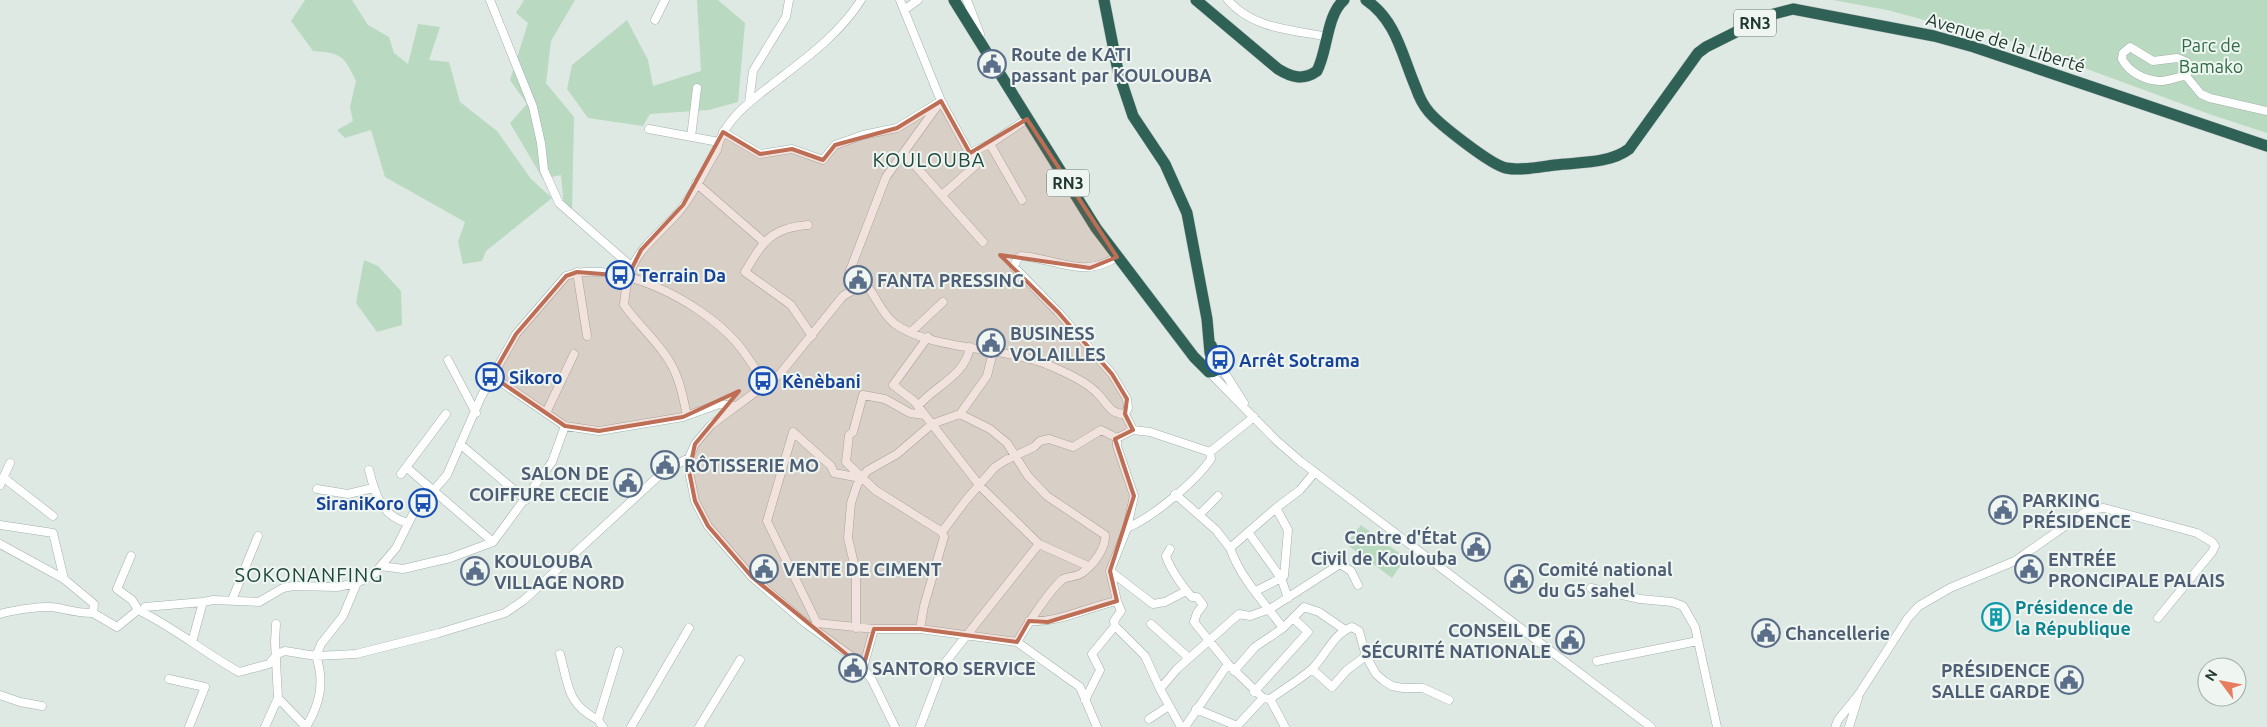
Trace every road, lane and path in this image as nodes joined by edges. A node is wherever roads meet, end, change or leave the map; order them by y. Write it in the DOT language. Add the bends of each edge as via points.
graph roads {
  1 [pos="490,0"];
  2 [pos="665,0"];
  3 [pos="789,0"];
  4 [pos="861,0"];
  5 [pos="900,0"];
  6 [pos="918,0"];
  7 [pos="954,0"];
  8 [pos="967,0"];
  9 [pos="1104,0"];
  10 [pos="1196,0"];
  11 [pos="1228,0"];
  12 [pos="1344,0"];
  13 [pos="1366,0"];
  14 [pos="904,10"];
  15 [pos="655,20"];
  16 [pos="1328,37"];
  17 [pos="983,46"];
  18 [pos="2186,76"];
  19 [pos="697,88"];
  20 [pos="941,101"];
  21 [pos="749,103"];
  22 [pos="2267,110"];
  23 [pos="1027,119"];
  24 [pos="649,129"];
  25 [pos="723,132"];
  26 [pos="691,137"];
  27 [pos="719,142"];
  28 [pos="990,144"];
  29 [pos="2267,146"];
  30 [pos="904,153"];
  31 [pos="970,153"];
  32 [pos="696,183"];
  33 [pos="942,195"];
  34 [pos="1022,200"];
  35 [pos="808,225"];
  36 [pos="764,242"];
  37 [pos="983,242"];
  38 [pos="1117,257"];
  39 [pos="632,267"];
  40 [pos="577,272"];
  41 [pos="628,276"];
  42 [pos="853,288"];
  43 [pos="943,302"];
  44 [pos="911,332"];
  45 [pos="588,336"];
  46 [pos="812,336"];
  47 [pos="928,337"];
  48 [pos="1211,345"];
  49 [pos="970,347"];
  50 [pos="993,352"];
  51 [pos="574,354"];
  52 [pos="1194,356"];
  53 [pos="448,360"];
  54 [pos="1219,364"];
  55 [pos="1208,372"];
  56 [pos="492,376"];
  57 [pos="765,385"];
  58 [pos="736,406"];
  59 [pos="918,406"];
  60 [pos="476,412"];
  61 [pos="546,413"];
  62 [pos="446,414"];
  63 [pos="960,414"];
  64 [pos="1125,414"];
  65 [pos="1251,414"];
  66 [pos="687,415"];
  67 [pos="924,415"];
  68 [pos="932,424"];
  69 [pos="565,426"];
  70 [pos="1133,430"];
  71 [pos="1118,438"];
  72 [pos="460,444"];
  73 [pos="1210,452"];
  74 [pos="1018,456"];
  75 [pos="689,458"];
  76 [pos="10,464"];
  77 [pos="406,467"];
  78 [pos="369,470"];
  79 [pos="1315,472"];
  80 [pos="401,474"];
  81 [pos="861,478"];
  82 [pos="2,482"];
  83 [pos="980,486"];
  84 [pos="374,488"];
  85 [pos="317,489"];
  86 [pos="434,491"];
  87 [pos="1175,494"];
  88 [pos="1218,496"];
  89 [pos="526,500"];
  90 [pos="1276,508"];
  91 [pos="1199,515"];
  92 [pos="53,516"];
  93 [pos="408,523"];
  94 [pos="0,528"];
  95 [pos="1126,528"];
  96 [pos="942,532"];
  97 [pos="1248,532"];
  98 [pos="258,536"];
  99 [pos="493,542"];
  100 [pos="0,544"];
  101 [pos="1039,544"];
  102 [pos="1230,548"];
  103 [pos="1170,549"];
  104 [pos="1322,554"];
  105 [pos="131,556"];
  106 [pos="1338,564"];
  107 [pos="381,566"];
  108 [pos="1088,566"];
  109 [pos="1110,571"];
  110 [pos="1280,578"];
  111 [pos="64,579"];
  112 [pos="357,583"];
  113 [pos="1358,585"];
  114 [pos="1591,588"];
  115 [pos="1186,591"];
  116 [pos="1256,591"];
  117 [pos="1288,598"];
  118 [pos="232,600"];
  119 [pos="1117,601"];
  120 [pos="202,602"];
  121 [pos="1270,609"];
  122 [pos="140,611"];
  123 [pos="93,613"];
  124 [pos="0,614"];
  125 [pos="1293,618"];
  126 [pos="2158,618"];
  127 [pos="1029,621"];
  128 [pos="276,624"];
  129 [pos="1151,624"];
  130 [pos="1115,626"];
  131 [pos="689,628"];
  132 [pos="856,628"];
  133 [pos="1283,628"];
  134 [pos="874,629"];
  135 [pos="920,629"];
  136 [pos="1345,630"];
  137 [pos="968,635"];
  138 [pos="1208,641"];
  139 [pos="1698,641"];
  140 [pos="192,642"];
  141 [pos="1017,642"];
  142 [pos="618,651"];
  143 [pos="277,654"];
  144 [pos="560,654"];
  145 [pos="316,656"];
  146 [pos="1366,656"];
  147 [pos="1189,658"];
  148 [pos="740,660"];
  149 [pos="1598,661"];
  150 [pos="1228,664"];
  151 [pos="863,668"];
  152 [pos="1312,669"];
  153 [pos="1234,671"];
  154 [pos="168,679"];
  155 [pos="1160,689"];
  156 [pos="1254,692"];
  157 [pos="1859,694"];
  158 [pos="0,695"];
  159 [pos="278,698"];
  160 [pos="1266,698"];
  161 [pos="1085,700"];
  162 [pos="1449,700"];
  163 [pos="42,706"];
  164 [pos="1169,706"];
  165 [pos="1196,709"];
  166 [pos="1149,719"];
  167 [pos="598,720"];
  168 [pos="1834,726"];
  169 [pos="189,727"];
  170 [pos="265,727"];
  171 [pos="306,727"];
  172 [pos="604,727"];
  173 [pos="632,727"];
  174 [pos="699,727"];
  175 [pos="896,727"];
  176 [pos="920,727"];
  177 [pos="1097,727"];
  178 [pos="1183,727"];
  179 [pos="1285,727"];
  180 [pos="1651,727"];
  181 [pos="1717,727"];
  182 [pos="1847,727"];
  1 -- 39 [label="street" via="533,107 542,143 544,170 559,203"];
  2 -- 15 [label="street"];
  3 -- 21 [label="street" via="786,17 753,71"];
  4 -- 21 [label="street" via="844,25"];
  5 -- 14 [label="street"];
  6 -- 14 [label="street"];
  7 -- 17 [label="highway, RN3"];
  8 -- 17 [label="street"];
  9 -- 48 [label="highway" via="1118,70 1133,116 1165,164 1187,213"];
  10 -- 16 [label="highway" via="1278,69 1294,77 1306,77 1317,72"];
  11 -- 16 [label="street" via="1235,9 1266,25"];
  12 -- 16 [label="highway" via="1334,14"];
  13 -- 29 [label="highway, Avenue de la Liberté / RN3" via="1382,15 1400,43 1415,87 1430,113 1487,158 1505,168 1605,160 1621,155 1629,149 1698,53 1770,16 1793,9 1934,36 1974,47"];
  14 -- 20 [label="street"];
  17 -- 23 [label="highway, RN3"];
  18 -- 18 [label="street" via="2158,81 2140,76 2126,65 2123,53 2130,47 2153,61 2180,58 2188,65"];
  18 -- 22 [label="street" via="2201,94 2210,98"];
  19 -- 26 [label="street"];
  20 -- 25 [label="street" via="897,128 835,145 823,160 792,149 760,154"];
  20 -- 30 [label="street"];
  20 -- 31 [label="street"];
  21 -- 25 [label="street"];
  23 -- 28 [label="street"];
  23 -- 38 [label="highway, RN3"];
  24 -- 26 [label="street"];
  25 -- 27 [label="street"];
  26 -- 27 [label="street"];
  27 -- 32 [label="street"];
  28 -- 31 [label="street"];
  28 -- 34 [label="street"];
  30 -- 33 [label="street"];
  30 -- 42 [label="street" via="886,177 862,238 849,274 848,280"];
  31 -- 33 [label="street" via="975,168"];
  32 -- 36 [label="street"];
  32 -- 39 [label="street" via="676,215 641,250"];
  33 -- 37 [label="street"];
  35 -- 36 [label="street" via="779,230"];
  36 -- 46 [label="street" via="745,272 791,305"];
  38 -- 52 [label="highway, RN3"];
  38 -- 64 [label="street" via="1103,266 1090,268 1021,256 1016,259 1014,267 1112,374 1127,399"];
  39 -- 41 [label="street"];
  40 -- 41 [label="street"];
  40 -- 45 [label="street"];
  40 -- 56 [label="street" via="566,276 516,334"];
  41 -- 57 [label="street" via="688,303 716,322 745,353"];
  41 -- 66 [label="street" via="624,305 671,365"];
  42 -- 44 [label="street" via="868,287 887,316"];
  42 -- 46 [label="street"];
  43 -- 44 [label="street"];
  44 -- 47 [label="street"];
  46 -- 57 [label="street" via="780,374"];
  47 -- 49 [label="street"];
  47 -- 59 [label="street" via="893,385"];
  48 -- 52 [label="highway" via="1208,357"];
  48 -- 54 [label="highway"];
  49 -- 50 [label="street"];
  49 -- 59 [label="street" via="968,358 959,372 927,395"];
  50 -- 63 [label="street" via="987,376"];
  50 -- 64 [label="street" via="1027,356 1056,368 1096,391 1112,410"];
  51 -- 61 [label="street"];
  52 -- 55 [label="highway, RN3"];
  53 -- 60 [label="street"];
  54 -- 55 [label="highway" via="1214,371"];
  54 -- 65 [label="street"];
  55 -- 65 [label="street"];
  56 -- 60 [label="street"];
  56 -- 61 [label="street"];
  57 -- 58 [label="street"];
  58 -- 66 [label="street" via="719,404"];
  58 -- 75 [label="street" via="711,425 695,444"];
  59 -- 67 [label="street"];
  60 -- 72 [label="street"];
  61 -- 69 [label="street"];
  62 -- 77 [label="street"];
  63 -- 68 [label="street"];
  63 -- 74 [label="street" via="990,429"];
  64 -- 70 [label="street"];
  65 -- 73 [label="street"];
  65 -- 79 [label="street" via="1277,441"];
  66 -- 69 [label="street" via="599,431"];
  67 -- 68 [label="street"];
  67 -- 81 [label="street" via="910,413 885,399 863,395 853,432 849,435 846,462"];
  68 -- 81 [label="street" via="897,454"];
  68 -- 83 [label="street"];
  69 -- 89 [label="street" via="552,462"];
  70 -- 71 [label="street"];
  70 -- 73 [label="street" via="1179,440"];
  71 -- 74 [label="street" via="1101,430 1073,447 1049,439 1040,441"];
  71 -- 95 [label="street" via="1117,446 1134,496"];
  72 -- 86 [label="street" via="447,475"];
  72 -- 89 [label="street"];
  73 -- 87 [label="street" via="1211,459 1204,470"];
  74 -- 83 [label="street" via="995,467"];
  74 -- 108 [label="street" via="1028,476 1047,496 1105,535 1100,554"];
  75 -- 145 [label="street" via="664,471 524,600 504,613 356,654"];
  75 -- 151 [label="street" via="695,501 708,526 752,577"];
  76 -- 82 [label="street"];
  77 -- 80 [label="street"];
  77 -- 86 [label="street"];
  78 -- 84 [label="street"];
  79 -- 90 [label="street" via="1300,490"];
  79 -- 180 [label="street"];
  81 -- 96 [label="street"];
  81 -- 132 [label="street" via="851,503 848,538 856,572"];
  81 -- 132 [label="street" via="834,473 831,466 793,432 767,521 817,623"];
  82 -- 92 [label="street"];
  83 -- 96 [label="street"];
  83 -- 101 [label="street"];
  84 -- 85 [label="street" via="348,494"];
  84 -- 93 [label="street" via="378,500 394,520"];
  86 -- 93 [label="street"];
  86 -- 99 [label="street"];
  87 -- 91 [label="street"];
  87 -- 95 [label="street" via="1150,516"];
  88 -- 91 [label="street"];
  89 -- 99 [label="street"];
  90 -- 97 [label="street"];
  90 -- 110 [label="street" via="1288,530 1284,576"];
  91 -- 102 [label="street"];
  93 -- 107 [label="street" via="402,538"];
  94 -- 111 [label="street" via="53,533"];
  95 -- 109 [label="street"];
  96 -- 135 [label="street" via="944,538"];
  97 -- 102 [label="street"];
  97 -- 110 [label="street"];
  98 -- 118 [label="street"];
  99 -- 107 [label="street" via="450,558 403,570"];
  100 -- 111 [label="street"];
  101 -- 108 [label="street"];
  101 -- 137 [label="street"];
  102 -- 116 [label="street" via="1236,565"];
  103 -- 115 [label="street" via="1166,560"];
  104 -- 106 [label="street"];
  105 -- 122 [label="street" via="117,589"];
  106 -- 113 [label="street" via="1351,571"];
  106 -- 117 [label="street"];
  107 -- 112 [label="street"];
  108 -- 127 [label="street" via="1081,574 1064,579"];
  109 -- 115 [label="street" via="1153,604 1165,602"];
  109 -- 119 [label="street"];
  110 -- 116 [label="street"];
  110 -- 117 [label="street"];
  111 -- 123 [label="street" via="94,604"];
  112 -- 118 [label="street" via="293,586 259,602"];
  112 -- 145 [label="street" via="343,616 321,644"];
  114 -- 139 [label="street" via="1683,606 1695,627"];
  115 -- 138 [label="street" via="1203,605 1194,622"];
  116 -- 121 [label="street"];
  117 -- 121 [label="street"];
  118 -- 120 [label="street"];
  119 -- 127 [label="street" via="1048,622"];
  119 -- 130 [label="street" via="1121,611 1114,621"];
  120 -- 122 [label="street" via="145,607"];
  120 -- 140 [label="street"];
  121 -- 133 [label="street"];
  121 -- 138 [label="street" via="1250,616 1239,614"];
  122 -- 123 [label="street" via="117,627"];
  122 -- 140 [label="street"];
  123 -- 124 [label="street" via="71,613 58,607"];
  125 -- 133 [label="street"];
  125 -- 136 [label="street" via="1304,607 1311,608"];
  125 -- 156 [label="street" via="1308,632"];
  126 -- 157 [label="street" via="2212,552 2212,542 2197,533 2104,508 2088,510 2015,561 1950,588 1919,606"];
  127 -- 141 [label="street"];
  128 -- 143 [label="street"];
  129 -- 147 [label="street"];
  130 -- 155 [label="street" via="1145,656"];
  130 -- 161 [label="street" via="1092,654 1100,670"];
  131 -- 173 [label="street"];
  132 -- 134 [label="street"];
  133 -- 153 [label="street" via="1255,647"];
  134 -- 135 [label="street"];
  134 -- 151 [label="street"];
  135 -- 137 [label="street"];
  136 -- 146 [label="street" via="1352,627 1359,631"];
  136 -- 152 [label="street"];
  137 -- 141 [label="street"];
  137 -- 176 [label="street" via="944,664"];
  138 -- 147 [label="street"];
  138 -- 150 [label="street"];
  139 -- 149 [label="street"];
  139 -- 181 [label="street"];
  140 -- 143 [label="street" via="238,672 269,664"];
  141 -- 161 [label="street" via="1080,687"];
  142 -- 167 [label="street"];
  143 -- 145 [label="street" via="285,651"];
  143 -- 159 [label="street"];
  144 -- 167 [label="street" via="574,702"];
  145 -- 171 [label="street" via="320,666 321,694 315,714"];
  146 -- 152 [label="street" via="1332,687"];
  146 -- 162 [label="street" via="1376,674 1392,686 1423,688"];
  147 -- 155 [label="street"];
  148 -- 174 [label="street"];
  150 -- 153 [label="street"];
  150 -- 165 [label="street"];
  151 -- 175 [label="street"];
  152 -- 160 [label="street"];
  153 -- 156 [label="street"];
  154 -- 169 [label="street" via="205,687"];
  155 -- 164 [label="street"];
  156 -- 160 [label="street"];
  157 -- 168 [label="street"];
  157 -- 182 [label="street"];
  158 -- 163 [label="street"];
  159 -- 170 [label="street"];
  159 -- 171 [label="street"];
  160 -- 165 [label="street" via="1237,726"];
  160 -- 179 [label="street"];
  161 -- 177 [label="street"];
  164 -- 166 [label="street"];
  164 -- 178 [label="street"];
  165 -- 178 [label="street"];
  167 -- 172 [label="street"];
  168 -- 182 [label="street"];
}
